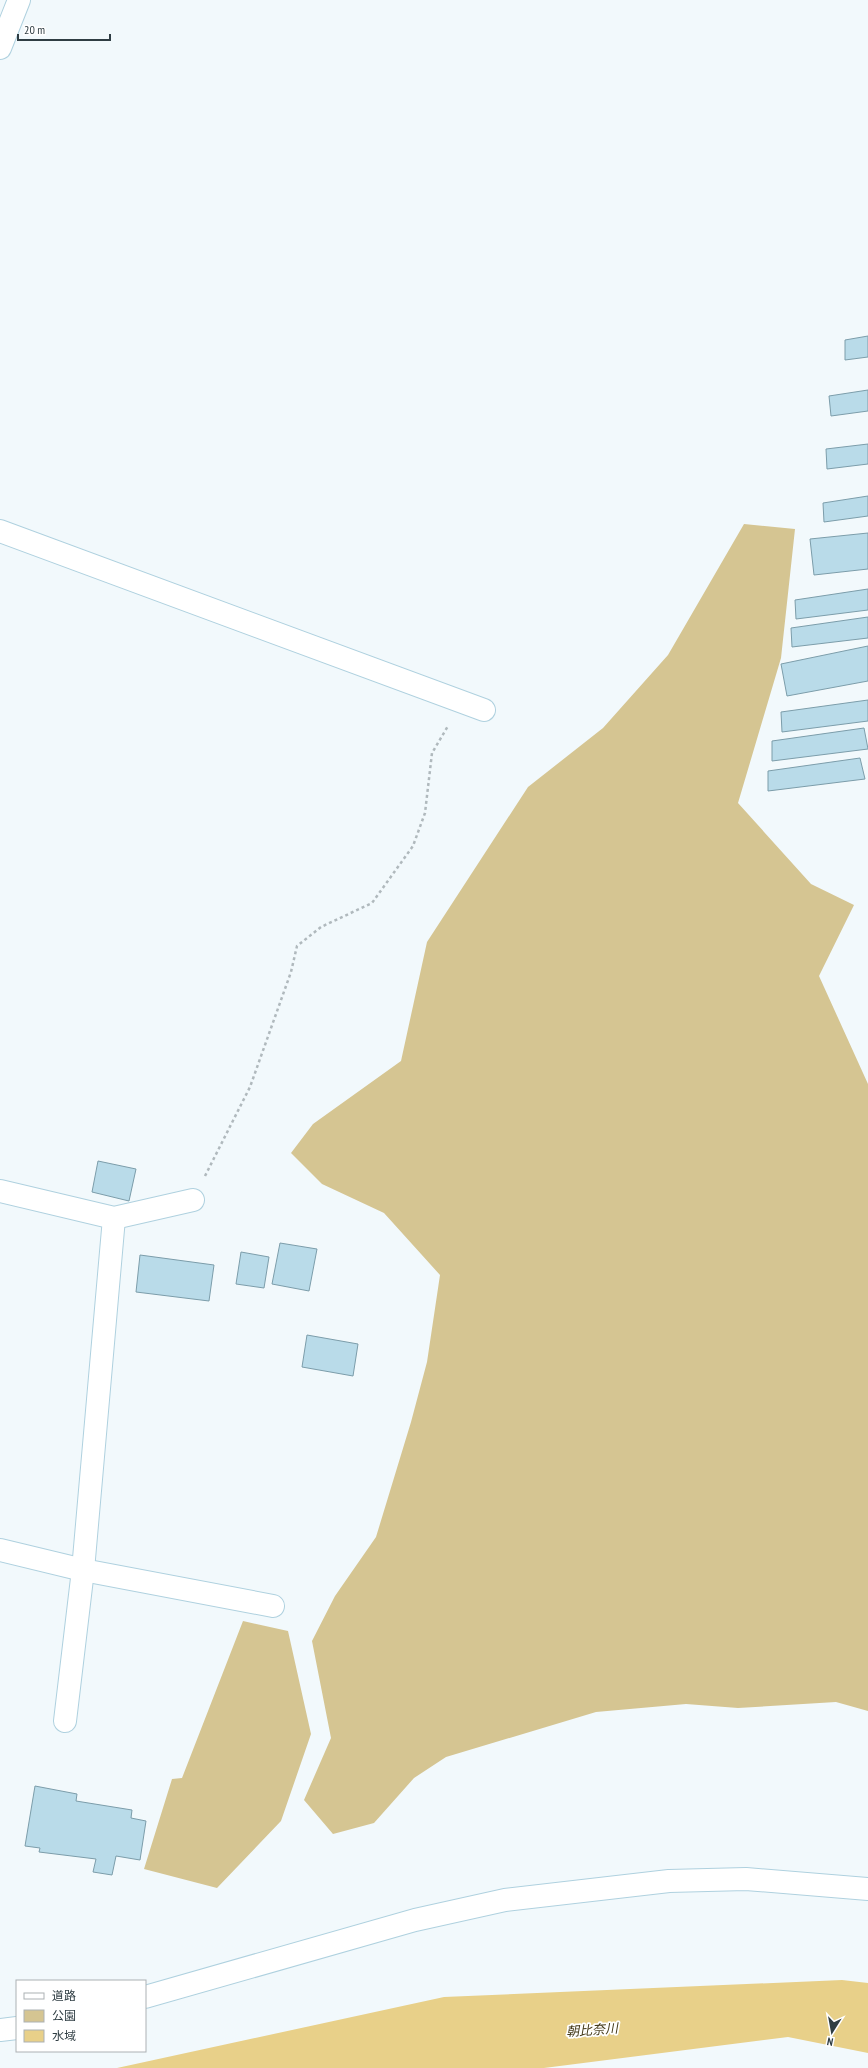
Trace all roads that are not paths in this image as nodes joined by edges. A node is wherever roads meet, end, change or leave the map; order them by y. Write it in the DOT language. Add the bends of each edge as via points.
graph roads {
  1 [pos="19,0"];
  2 [pos="0,48"];
  3 [pos="0,531"];
  4 [pos="484,710"];
  5 [pos="0,1191"];
  6 [pos="193,1200"];
  7 [pos="114,1218"];
  8 [pos="0,1550"];
  9 [pos="83,1570"];
  10 [pos="273,1606"];
  11 [pos="65,1721"];
  12 [pos="868,1889"];
  13 [pos="146,1997"];
  14 [pos="16,2028"];
  15 [pos="0,2030"];
  1 -- 2 [label="street"];
  3 -- 4 [label="street"];
  5 -- 7 [label="street"];
  6 -- 7 [label="street"];
  7 -- 9 [label="street"];
  8 -- 9 [label="street"];
  9 -- 10 [label="street"];
  9 -- 11 [label="street"];
  12 -- 13 [label="street" via="746,1879 669,1881 505,1900 416,1920"];
  14 -- 15 [label="street"];
}
